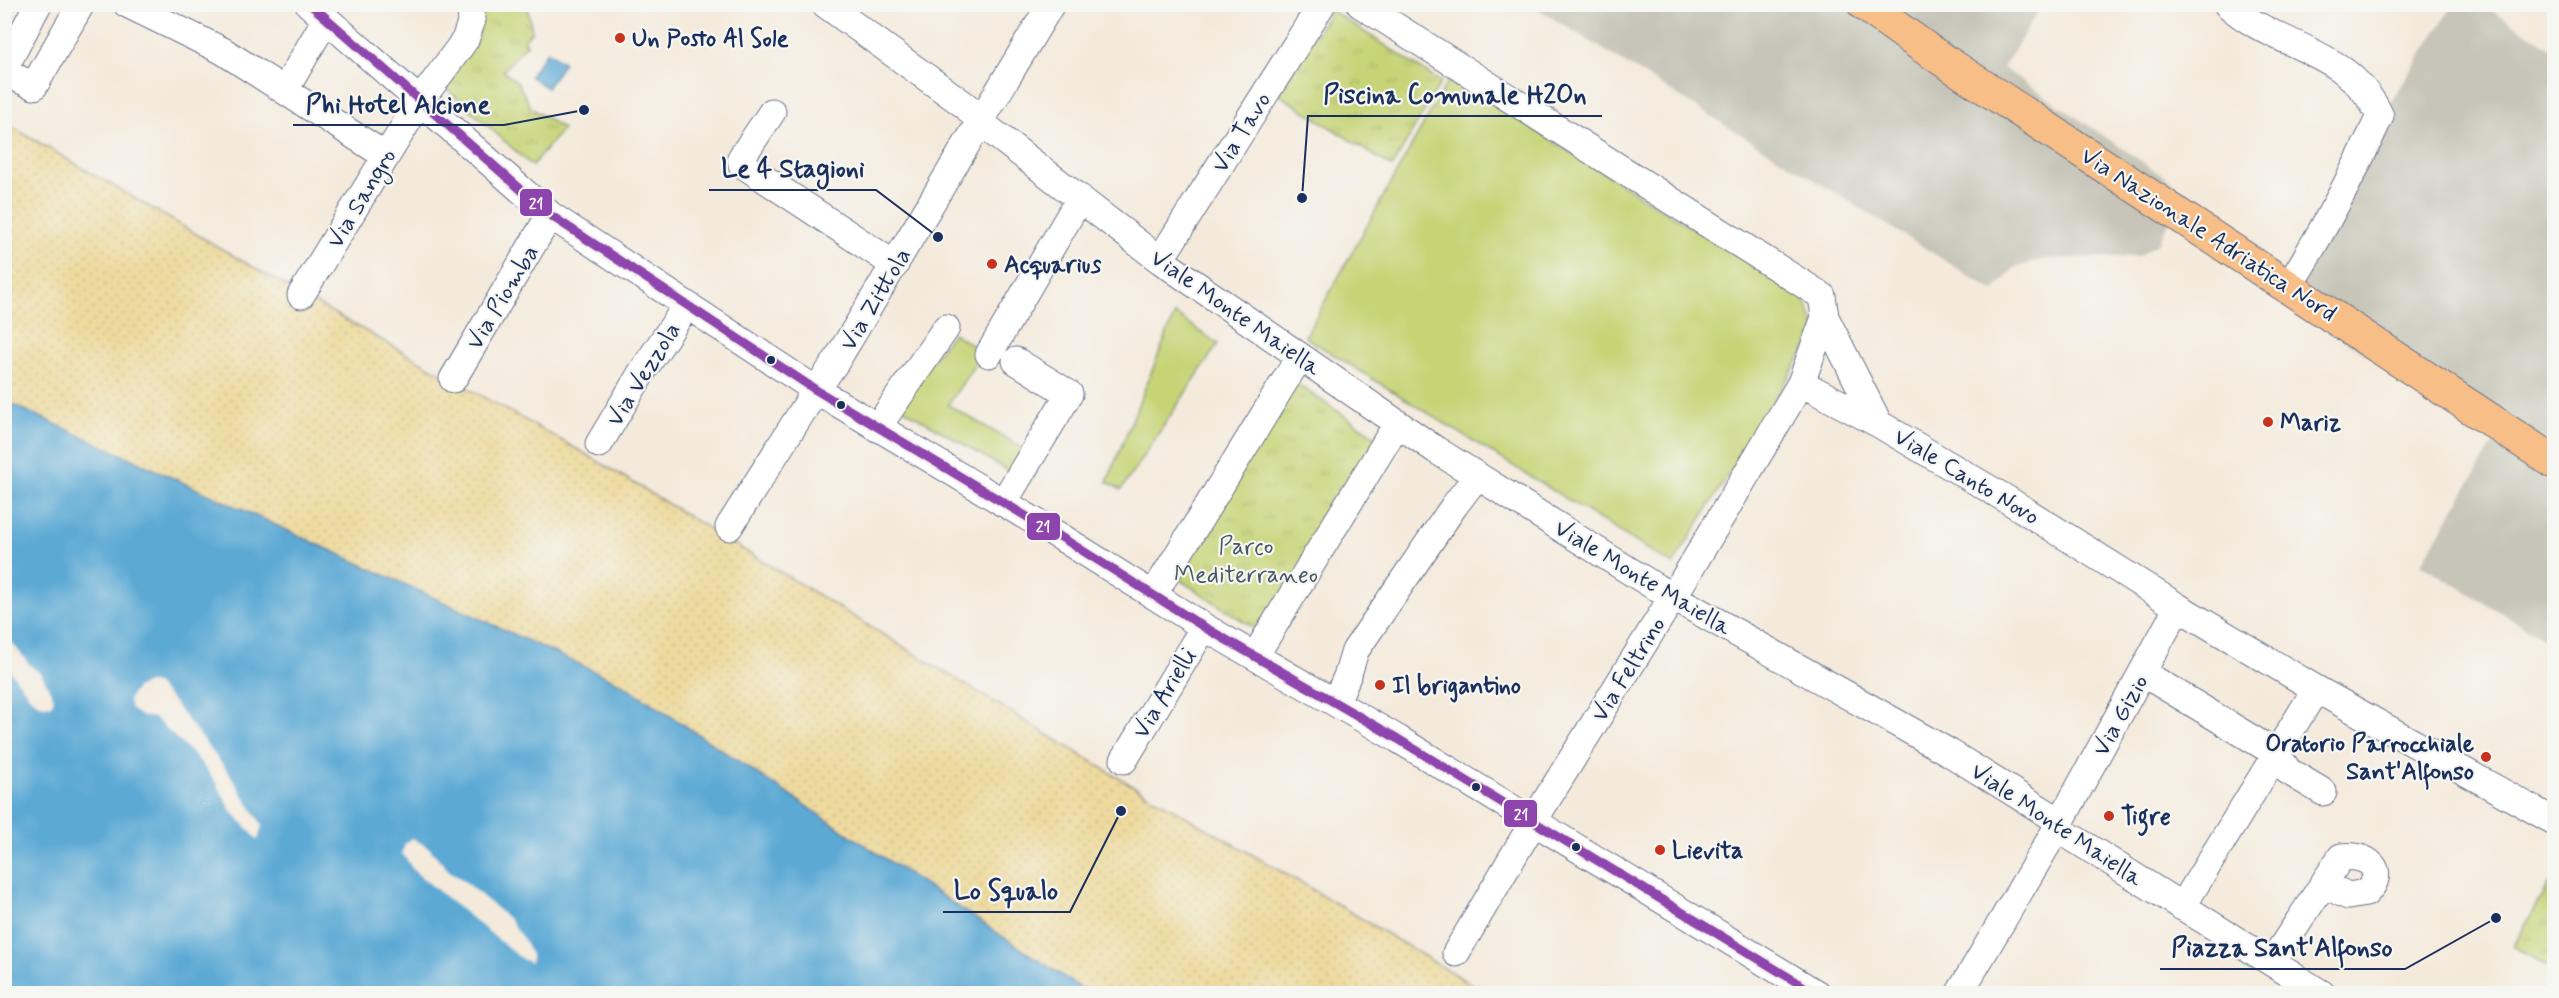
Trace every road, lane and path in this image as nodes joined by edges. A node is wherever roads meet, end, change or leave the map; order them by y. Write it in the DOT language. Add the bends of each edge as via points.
graph roads {
  1 [pos="38,4"];
  2 [pos="81,4"];
  3 [pos="127,4"];
  4 [pos="470,4"];
  5 [pos="825,4"];
  6 [pos="1051,4"];
  7 [pos="1322,4"];
  8 [pos="1360,4"];
  9 [pos="1864,4"];
  10 [pos="2227,4"];
  11 [pos="317,12"];
  12 [pos="11,40"];
  13 [pos="4,70"];
  14 [pos="278,86"];
  15 [pos="420,101"];
  16 [pos="772,112"];
  17 [pos="981,123"];
  18 [pos="386,156"];
  19 [pos="1080,198"];
  20 [pos="550,215"];
  21 [pos="1160,260"];
  22 [pos="895,265"];
  23 [pos="2289,286"];
  24 [pos="306,287"];
  25 [pos="687,305"];
  26 [pos="1825,317"];
  27 [pos="946,328"];
  28 [pos="988,354"];
  29 [pos="1299,358"];
  30 [pos="1016,361"];
  31 [pos="453,379"];
  32 [pos="1801,383"];
  33 [pos="816,390"];
  34 [pos="1879,423"];
  35 [pos="1397,424"];
  36 [pos="877,428"];
  37 [pos="599,444"];
  38 [pos="2554,462"];
  39 [pos="1477,476"];
  40 [pos="1003,503"];
  41 [pos="729,527"];
  42 [pos="1153,595"];
  43 [pos="1673,596"];
  44 [pos="2178,607"];
  45 [pos="1204,627"];
  46 [pos="1255,656"];
  47 [pos="2143,674"];
  48 [pos="2316,689"];
  49 [pos="1336,702"];
  50 [pos="2277,754"];
  51 [pos="1124,760"];
  52 [pos="2323,792"];
  53 [pos="1534,821"];
  54 [pos="2554,821"];
  55 [pos="2059,825"];
  56 [pos="2325,885"];
  57 [pos="2182,907"];
  58 [pos="1456,953"];
  59 [pos="2272,962"];
  60 [pos="1817,993"];
  61 [pos="1959,993"];
  62 [pos="2322,993"];
  1 -- 12 [label="street"];
  2 -- 13 [label="street" via="34,86"];
  3 -- 14 [label="street" via="223,51"];
  4 -- 15 [label="street, Via Sangro" via="471,20 465,40"];
  5 -- 17 [label="street, Viale Monte Maiella" via="966,106"];
  6 -- 17 [label="street, Via Zittola"];
  7 -- 21 [label="street, Via Tavo"];
  8 -- 26 [label="street, Viale Canto Novo" via="1822,296"];
  9 -- 23 [label="main road, Via Nazionale Adriatica Nord"];
  10 -- 23 [label="street" via="2247,21 2332,62 2362,86 2380,116 2318,241"];
  11 -- 14 [label="street"];
  11 -- 15 [label="street"];
  12 -- 13 [label="street"];
  14 -- 18 [label="street"];
  15 -- 18 [label="street, Via Sangro"];
  15 -- 20 [label="street"];
  16 -- 22 [label="street" via="741,158 742,164"];
  17 -- 19 [label="street, Viale Monte Maiella"];
  17 -- 22 [label="street, Via Zittola"];
  18 -- 24 [label="street, Via Sangro"];
  19 -- 21 [label="street, Viale Monte Maiella"];
  19 -- 28 [label="street"];
  20 -- 25 [label="street"];
  20 -- 31 [label="street, Via Piomba"];
  21 -- 29 [label="street, Viale Monte Maiella"];
  22 -- 33 [label="street, Via Zittola"];
  23 -- 38 [label="main road, Via Nazionale Adriatica Nord"];
  25 -- 33 [label="street"];
  25 -- 37 [label="street, Via Vezzola"];
  26 -- 32 [label="street, Via Feltrino"];
  26 -- 34 [label="street, Viale Canto Novo"];
  27 -- 36 [label="street"];
  29 -- 35 [label="street, Viale Monte Maiella"];
  29 -- 42 [label="street"];
  30 -- 40 [label="street" via="1069,394"];
  32 -- 34 [label="street"];
  32 -- 43 [label="street, Via Feltrino"];
  33 -- 36 [label="street"];
  33 -- 41 [label="street, Via Zittola"];
  34 -- 44 [label="street, Viale Canto Novo"];
  35 -- 39 [label="street, Viale Monte Maiella"];
  35 -- 46 [label="street"];
  36 -- 40 [label="street"];
  39 -- 43 [label="street, Viale Monte Maiella"];
  39 -- 49 [label="street" via="1355,651"];
  40 -- 42 [label="street"];
  42 -- 45 [label="street"];
  43 -- 53 [label="street, Via Feltrino"];
  43 -- 55 [label="street, Viale Monte Maiella" via="1950,753"];
  44 -- 47 [label="street, Via Gizio"];
  44 -- 48 [label="street, Viale Canto Novo"];
  45 -- 46 [label="street"];
  45 -- 51 [label="street, Via Arielli"];
  46 -- 49 [label="street"];
  47 -- 50 [label="street"];
  47 -- 55 [label="street, Via Gizio"];
  48 -- 50 [label="street"];
  48 -- 54 [label="street, Viale Canto Novo"];
  49 -- 53 [label="street"];
  50 -- 52 [label="street" via="2288,771"];
  50 -- 57 [label="street"];
  53 -- 58 [label="street, Via Feltrino"];
  53 -- 60 [label="street"];
  55 -- 57 [label="street, Viale Monte Maiella"];
  55 -- 61 [label="street, Via Gizio"];
  56 -- 59 [label="street"];
  57 -- 59 [label="street, Viale Monte Maiella"];
  59 -- 62 [label="street, Viale Monte Maiella"];
}
